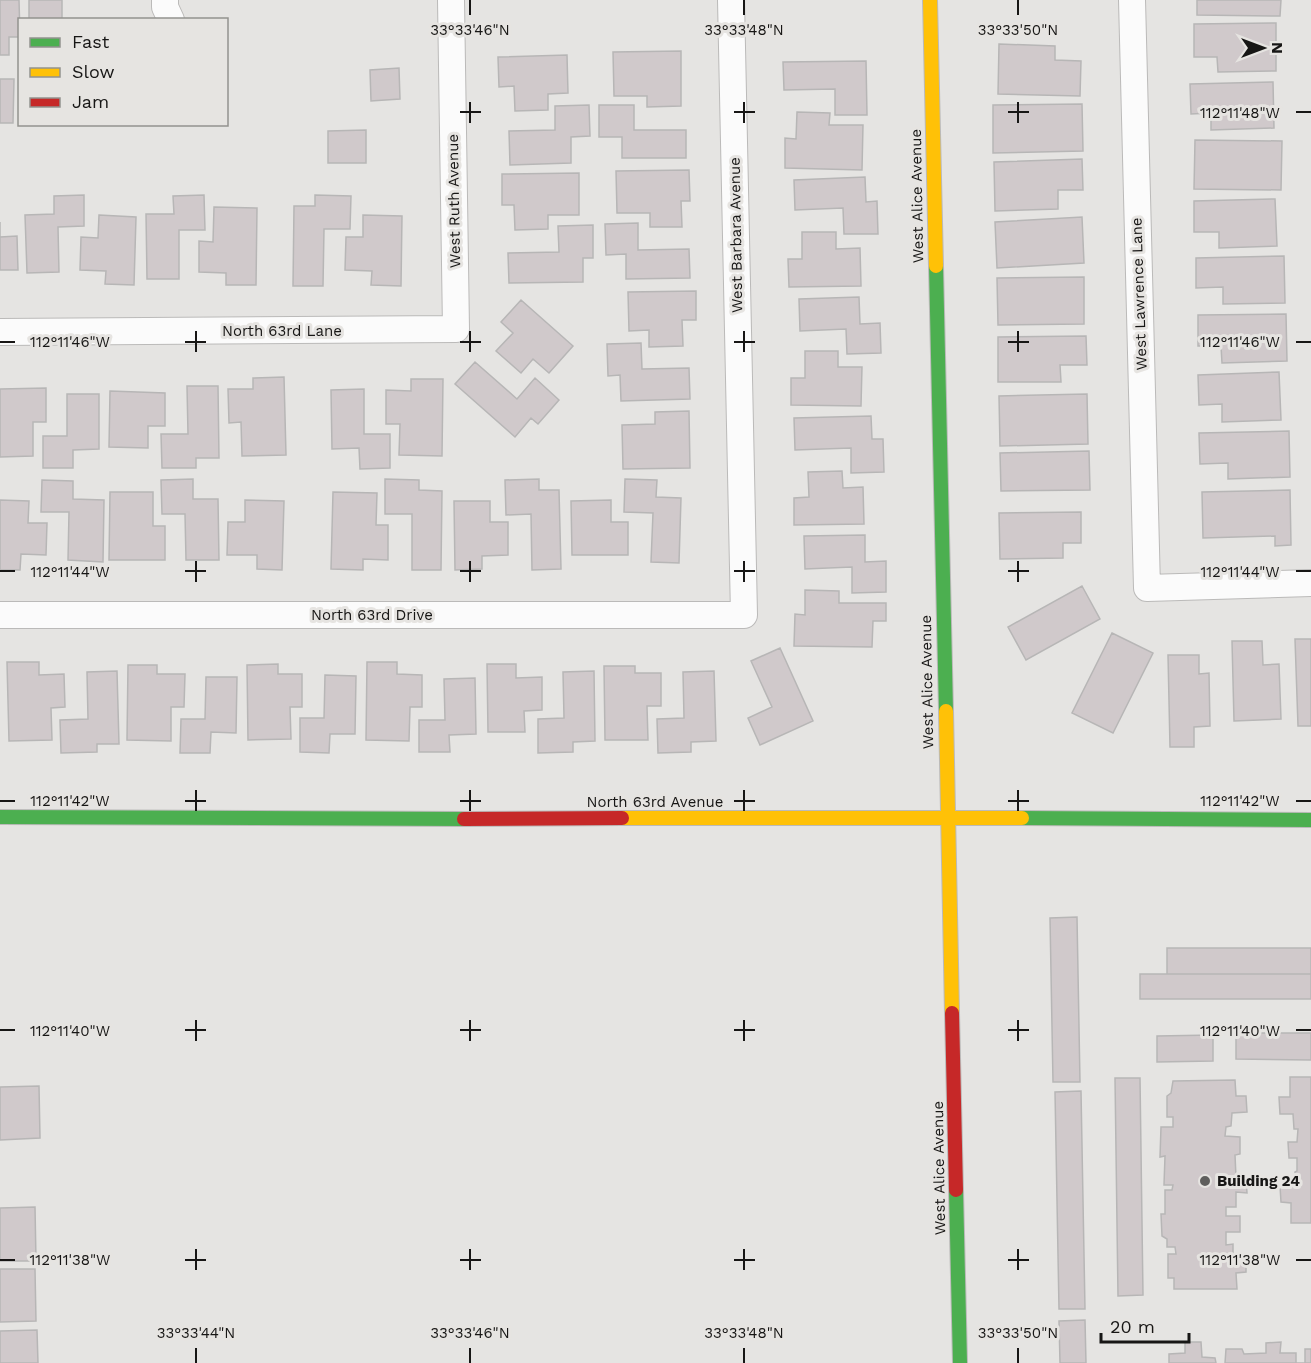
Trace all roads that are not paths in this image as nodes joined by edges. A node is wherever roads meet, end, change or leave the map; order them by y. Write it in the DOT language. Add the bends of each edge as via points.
graph roads {
  1 [pos="165,0"];
  2 [pos="451,0"];
  3 [pos="731,0"];
  4 [pos="930,0"];
  5 [pos="1132,0"];
  6 [pos="170,18"];
  7 [pos="456,329"];
  8 [pos="0,332"];
  9 [pos="1311,584"];
  10 [pos="0,615"];
  11 [pos="744,615"];
  12 [pos="0,817"];
  13 [pos="947,817"];
  14 [pos="1311,820"];
  15 [pos="960,1363"];
  1 -- 6 [label="street"];
  2 -- 7 [label="street, West Ruth Avenue"];
  3 -- 11 [label="street, West Barbara Avenue"];
  4 -- 13 [label="street, West Alice Avenue"];
  5 -- 9 [label="street, West Lawrence Lane" via="1147,588"];
  7 -- 8 [label="street, North 63rd Lane"];
  10 -- 11 [label="street, North 63rd Drive"];
  12 -- 13 [label="street, North 63rd Avenue"];
  13 -- 14 [label="street, North 63rd Avenue"];
  13 -- 15 [label="street, West Alice Avenue"];
}
